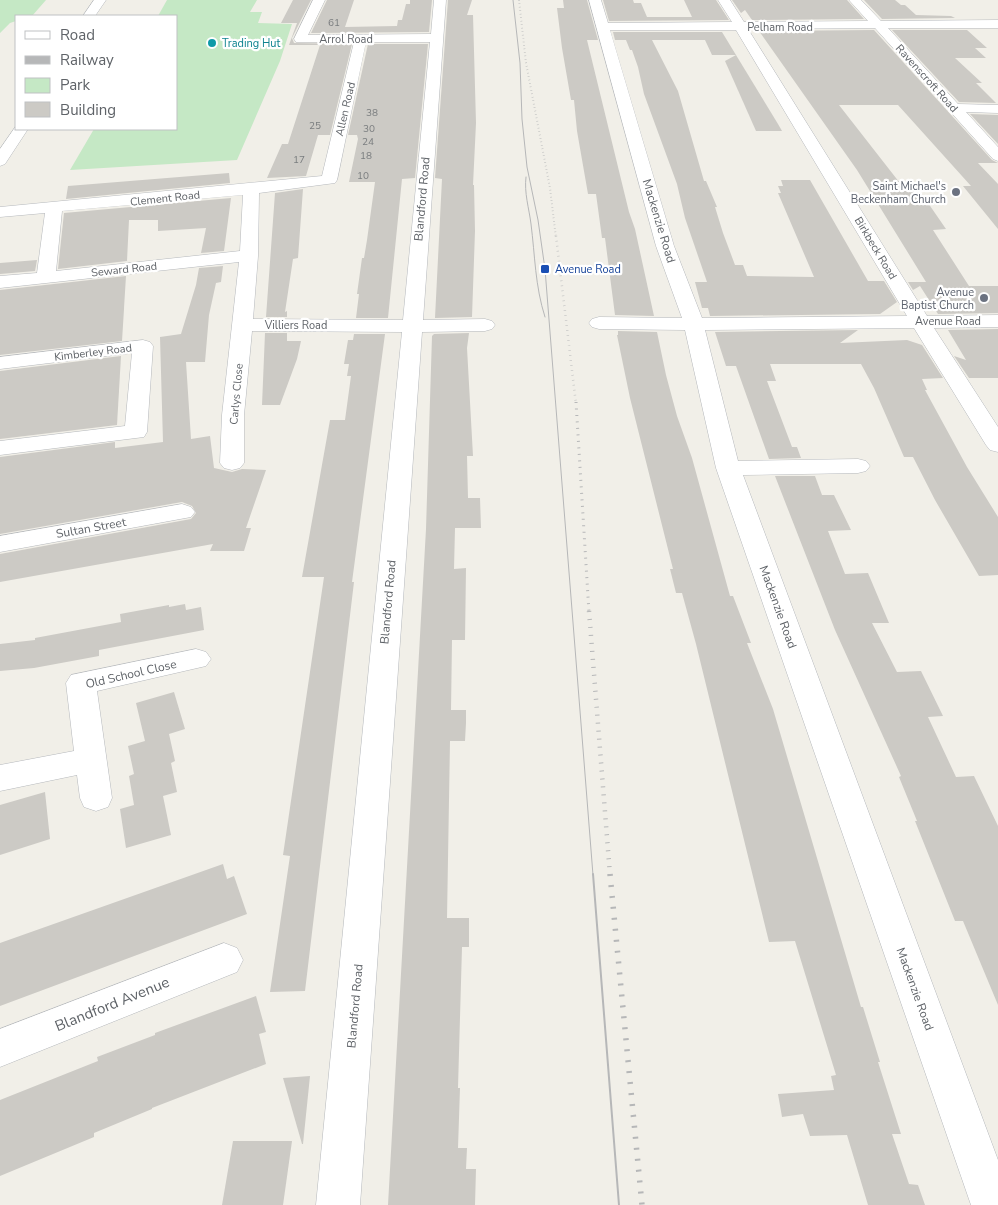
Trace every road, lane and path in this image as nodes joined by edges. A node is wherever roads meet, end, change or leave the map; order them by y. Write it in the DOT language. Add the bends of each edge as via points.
graph roads {
  1 [pos="100,0"];
  2 [pos="319,0"];
  3 [pos="440,0"];
  4 [pos="595,0"];
  5 [pos="724,0"];
  6 [pos="855,0"];
  7 [pos="90,15"];
  8 [pos="998,24"];
  9 [pos="742,27"];
  10 [pos="880,27"];
  11 [pos="602,28"];
  12 [pos="436,38"];
  13 [pos="362,39"];
  14 [pos="955,108"];
  15 [pos="998,109"];
  16 [pos="20,130"];
  17 [pos="3,156"];
  18 [pos="998,156"];
  19 [pos="329,180"];
  20 [pos="251,189"];
  21 [pos="54,208"];
  22 [pos="0,212"];
  23 [pos="249,256"];
  24 [pos="46,277"];
  25 [pos="0,282"];
  26 [pos="920,321"];
  27 [pos="998,321"];
  28 [pos="599,323"];
  29 [pos="694,324"];
  30 [pos="243,325"];
  31 [pos="485,325"];
  32 [pos="411,327"];
  33 [pos="0,363"];
  34 [pos="998,445"];
  35 [pos="0,448"];
  36 [pos="232,463"];
  37 [pos="858,466"];
  38 [pos="728,468"];
  39 [pos="182,512"];
  40 [pos="0,544"];
  41 [pos="196,660"];
  42 [pos="91,760"];
  43 [pos="0,778"];
  44 [pos="96,798"];
  45 [pos="224,960"];
  46 [pos="0,1048"];
  47 [pos="338,1205"];
  48 [pos="993,1205"];
  1 -- 7 [label="street"];
  2 -- 13 [label="street, Arrol Road" via="300,39"];
  3 -- 12 [label="street, Blandford Road"];
  4 -- 11 [label="street, Mackenzie Road"];
  5 -- 9 [label="street, Birkbeck Road"];
  6 -- 10 [label="street, Ravenscroft Road"];
  8 -- 10 [label="street, Pelham Road"];
  9 -- 10 [label="street, Pelham Road"];
  9 -- 11 [label="street, Pelham Road"];
  9 -- 26 [label="street, Birkbeck Road"];
  10 -- 14 [label="street, Ravenscroft Road"];
  11 -- 29 [label="street, Mackenzie Road" via="665,246"];
  12 -- 13 [label="street, Arrol Road"];
  12 -- 32 [label="street, Blandford Road"];
  13 -- 19 [label="street, Allen Road"];
  14 -- 15 [label="street"];
  14 -- 18 [label="street, Ravenscroft Road"];
  16 -- 17 [label="street"];
  19 -- 20 [label="street, Clement Road"];
  20 -- 21 [label="street, Clement Road"];
  20 -- 23 [label="street"];
  21 -- 22 [label="street, Clement Road"];
  21 -- 24 [label="street"];
  23 -- 24 [label="street, Seward Road"];
  23 -- 30 [label="street"];
  24 -- 25 [label="street, Seward Road"];
  26 -- 27 [label="street, Avenue Road"];
  26 -- 29 [label="street, Avenue Road"];
  26 -- 34 [label="street, Birkbeck Road"];
  28 -- 29 [label="street, Avenue Road"];
  29 -- 38 [label="street, Mackenzie Road"];
  30 -- 32 [label="street, Villiers Road"];
  30 -- 36 [label="street, Carlys Close" via="233,415"];
  31 -- 32 [label="street, Villiers Road"];
  32 -- 47 [label="street, Blandford Road"];
  33 -- 35 [label="street, Kimberley Road" via="143,346 136,432"];
  37 -- 38 [label="street"];
  38 -- 48 [label="street, Mackenzie Road"];
  39 -- 40 [label="street, Sultan Street"];
  41 -- 42 [label="street, Old School Close" via="80,683"];
  42 -- 43 [label="street"];
  42 -- 44 [label="street, Old School Close"];
  45 -- 46 [label="street, Blandford Avenue"];
}
